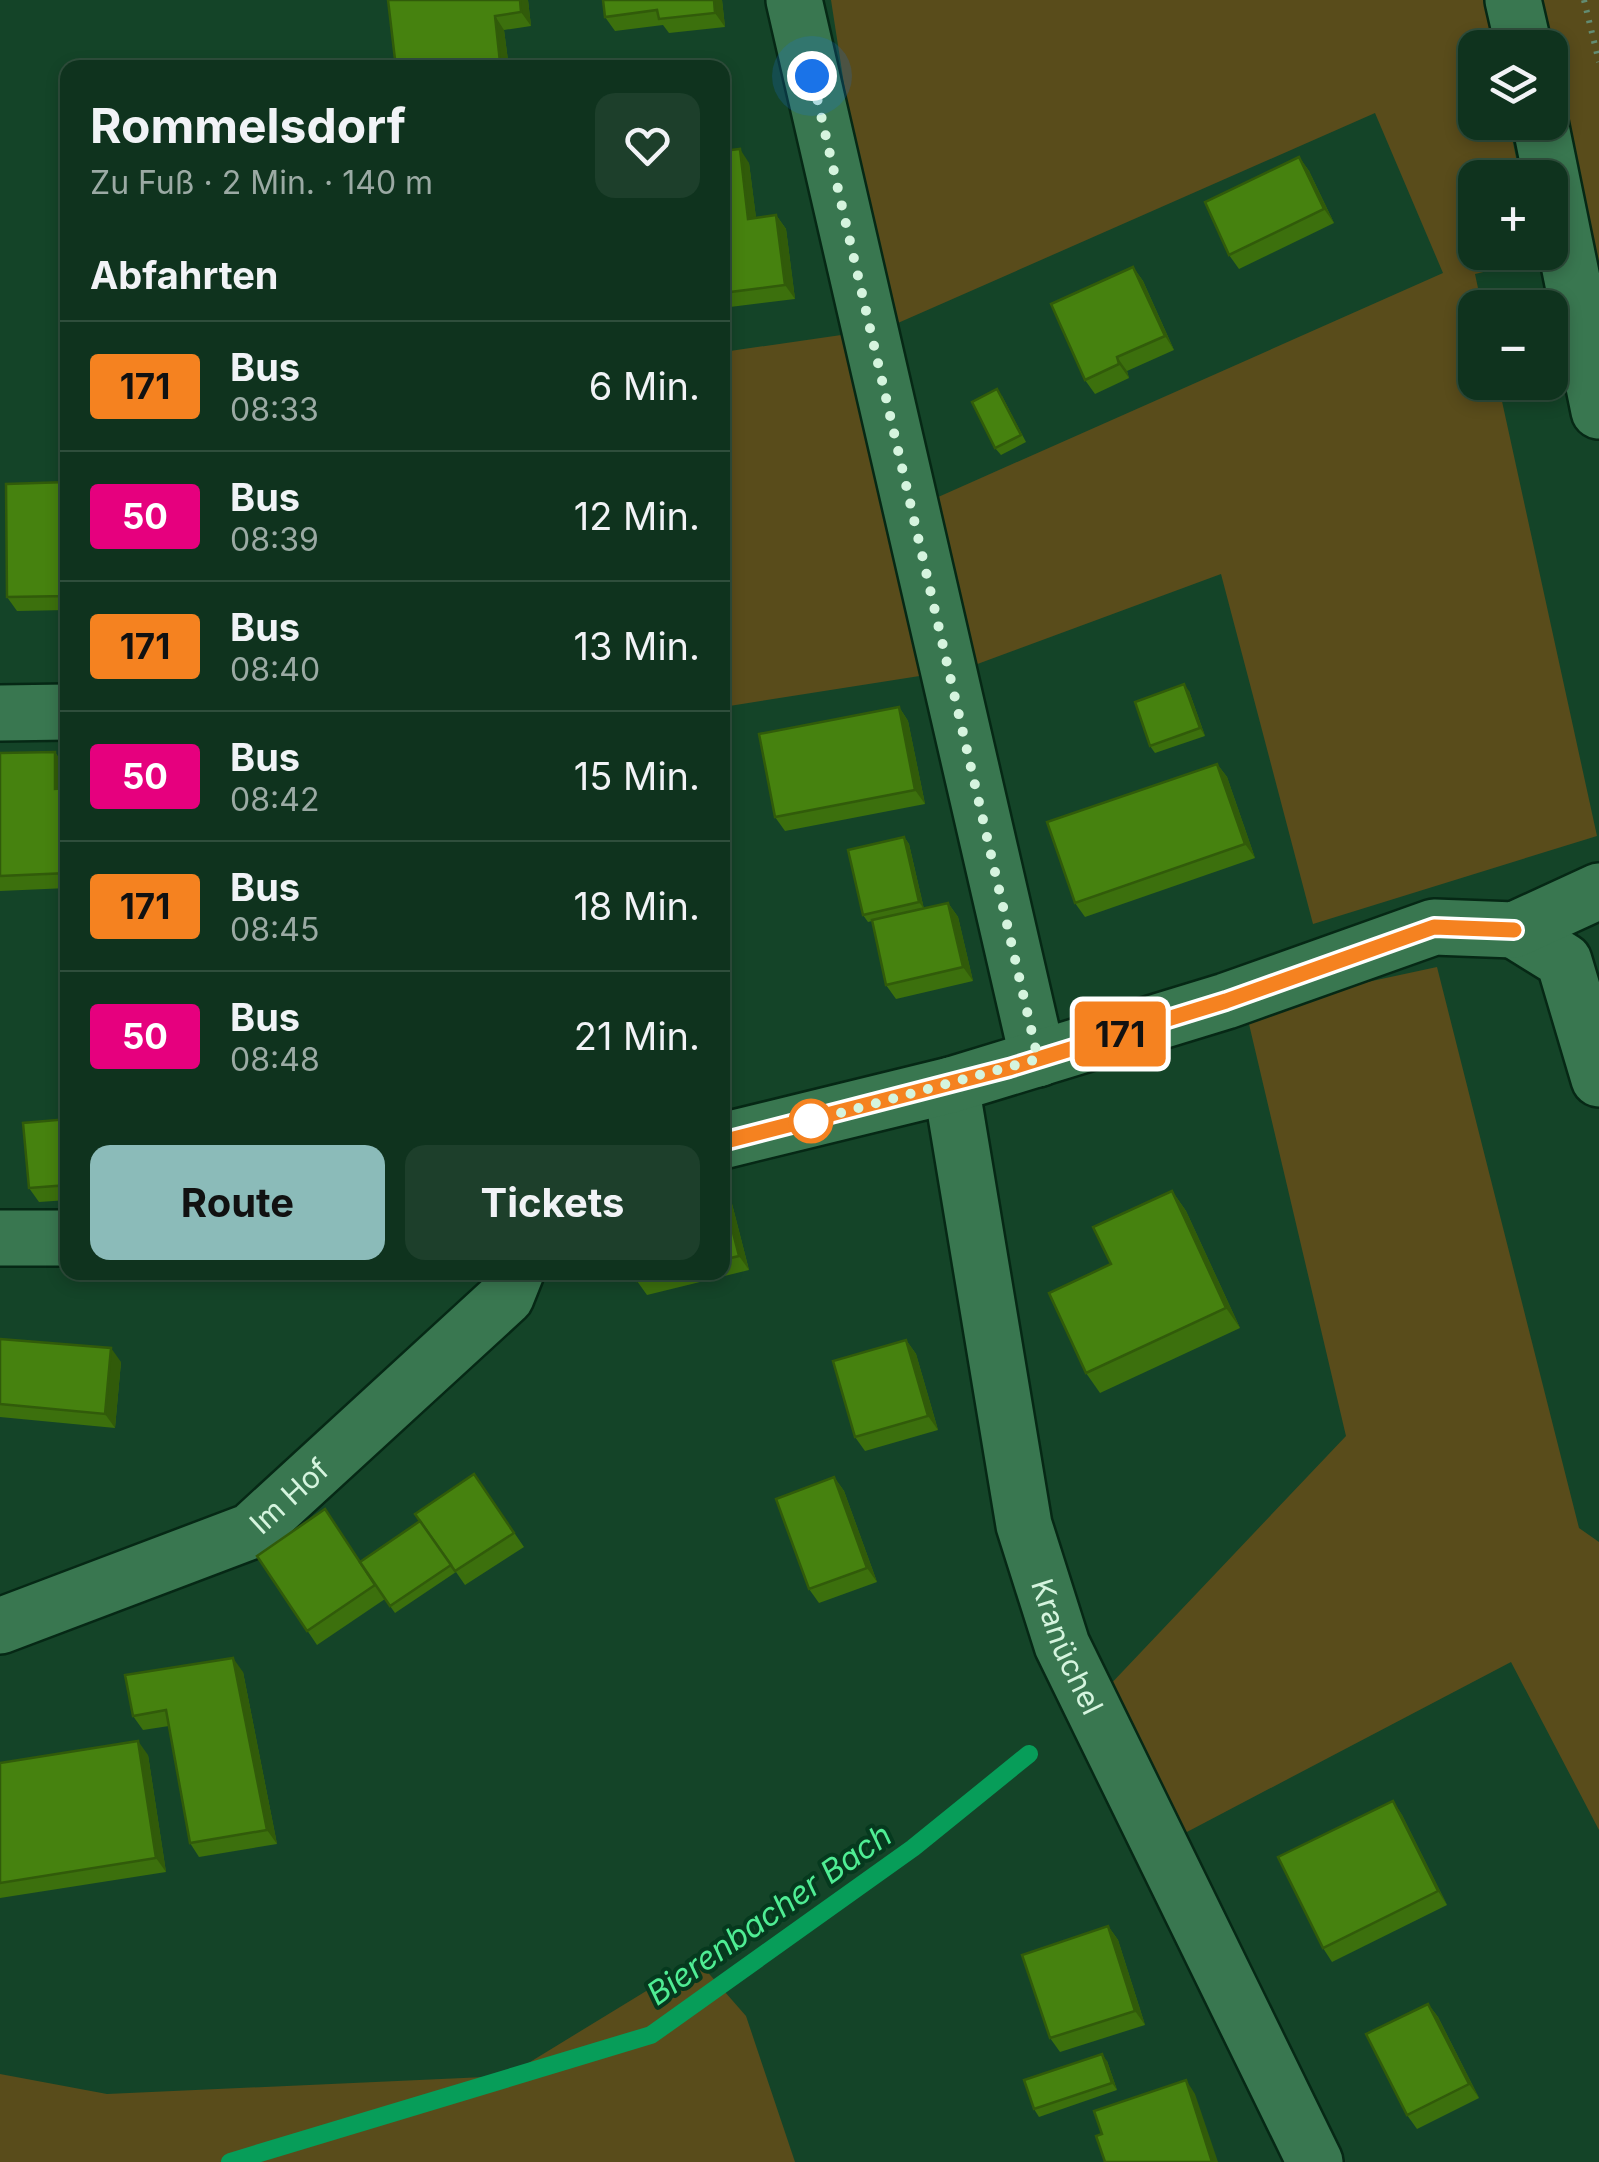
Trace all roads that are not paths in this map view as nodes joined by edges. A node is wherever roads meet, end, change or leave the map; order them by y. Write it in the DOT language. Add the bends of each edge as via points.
graph roads {
  1 [pos="794,0"];
  2 [pos="1514,0"];
  3 [pos="1520,30"];
  4 [pos="1544,140"];
  5 [pos="1599,411"];
  6 [pos="60,712"];
  7 [pos="0,714"];
  8 [pos="1599,890"];
  9 [pos="1514,930"];
  10 [pos="1038,1059"];
  11 [pos="1599,1079"];
  12 [pos="951,1085"];
  13 [pos="730,1140"];
  14 [pos="0,1238"];
  15 [pos="60,1238"];
  16 [pos="513,1280"];
  17 [pos="0,1626"];
  18 [pos="1315,2162"];
  1 -- 10 [label="street"];
  2 -- 3 [label="street"];
  4 -- 5 [label="street"];
  6 -- 7 [label="street"];
  8 -- 9 [label="street"];
  9 -- 10 [label="street" via="1434,927"];
  9 -- 11 [label="street" via="1564,960"];
  10 -- 12 [label="street"];
  12 -- 13 [label="street"];
  12 -- 18 [label="street, Kranüchel" via="1024,1525 1062,1645"];
  14 -- 15 [label="street"];
  16 -- 17 [label="street, Im Hof" via="506,1297 252,1530"];
}
